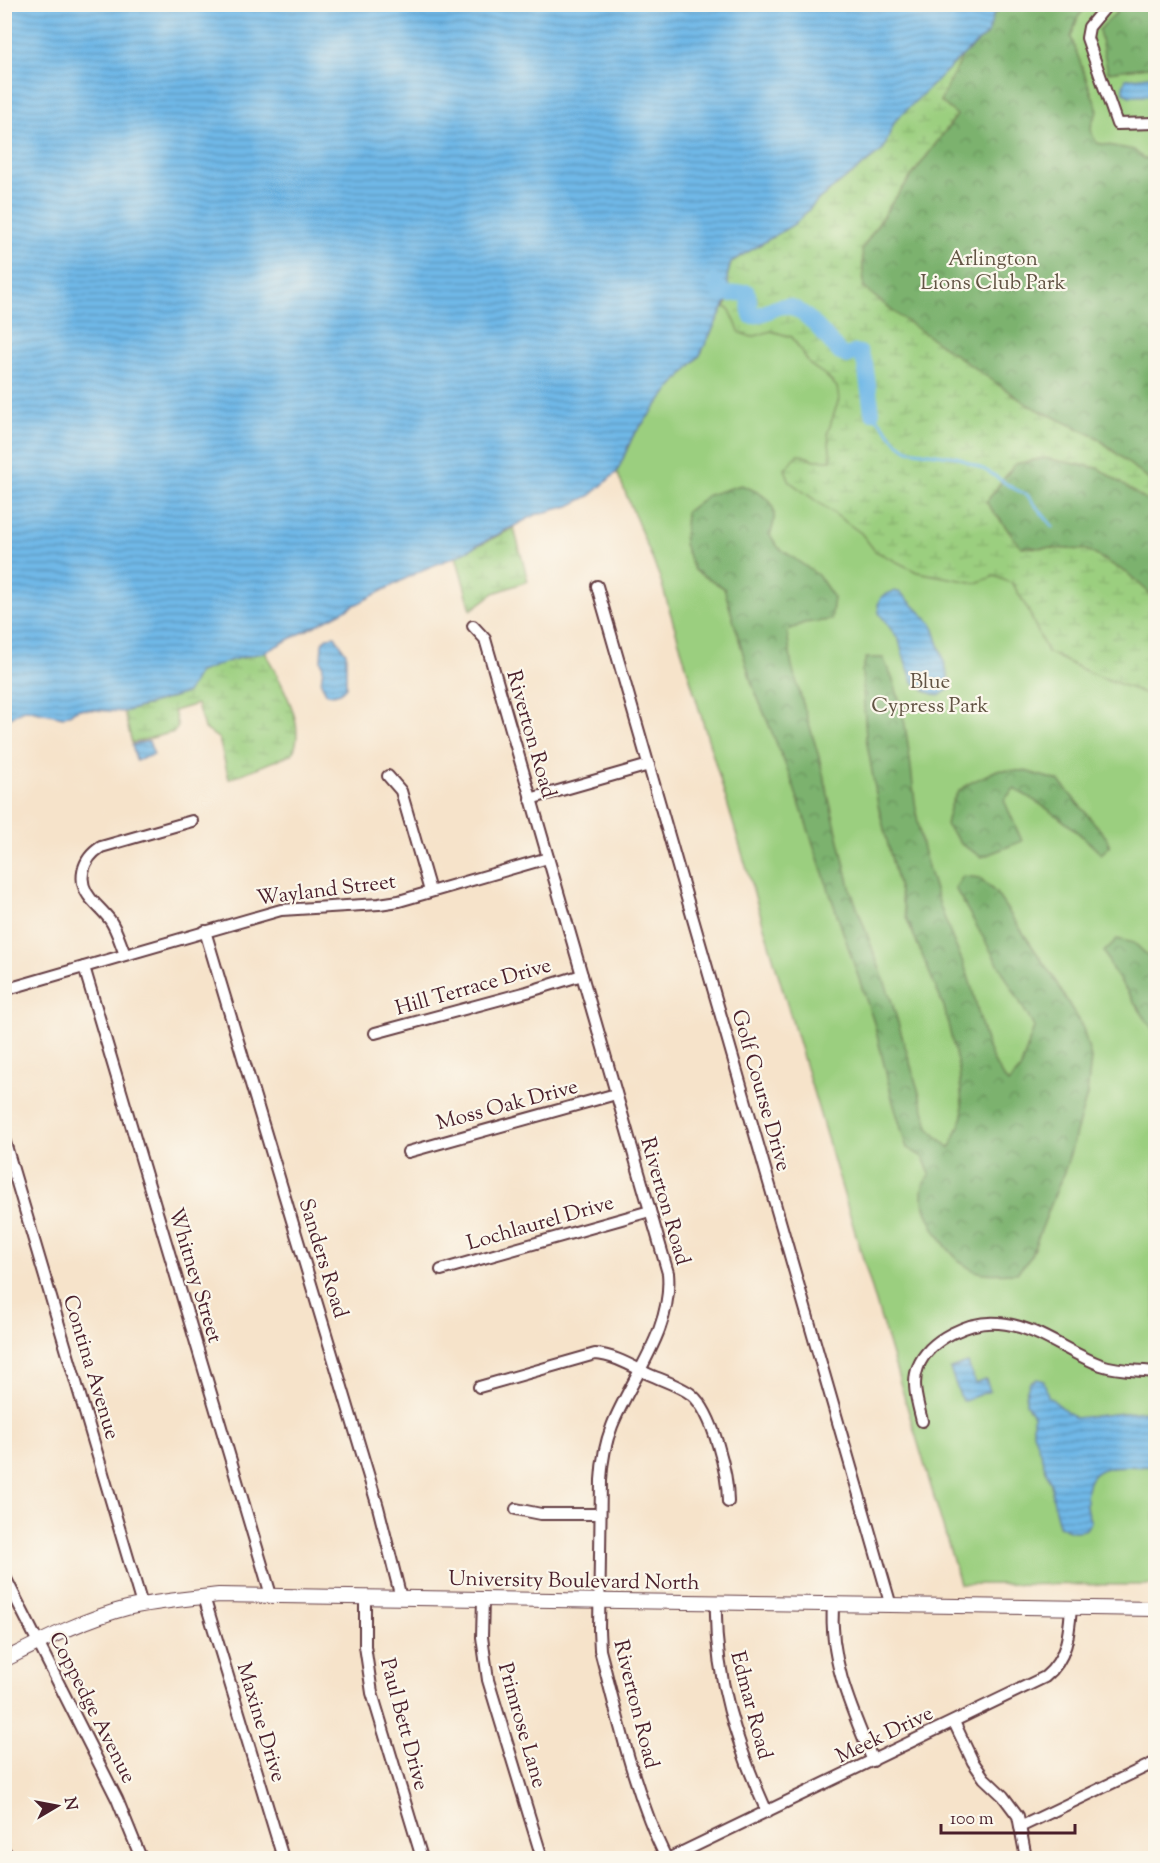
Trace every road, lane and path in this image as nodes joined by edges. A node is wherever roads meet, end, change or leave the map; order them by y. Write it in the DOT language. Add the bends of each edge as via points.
graph roads {
  1 [pos="1108,4"];
  2 [pos="1155,123"];
  3 [pos="597,586"];
  4 [pos="473,626"];
  5 [pos="649,765"];
  6 [pos="388,776"];
  7 [pos="530,799"];
  8 [pos="192,821"];
  9 [pos="548,858"];
  10 [pos="430,891"];
  11 [pos="205,931"];
  12 [pos="124,954"];
  13 [pos="84,967"];
  14 [pos="582,975"];
  15 [pos="4,990"];
  16 [pos="375,1033"];
  17 [pos="616,1094"];
  18 [pos="4,1139"];
  19 [pos="408,1152"];
  20 [pos="650,1211"];
  21 [pos="441,1270"];
  22 [pos="640,1370"];
  23 [pos="1155,1372"];
  24 [pos="479,1387"];
  25 [pos="922,1421"];
  26 [pos="728,1502"];
  27 [pos="516,1509"];
  28 [pos="600,1514"];
  29 [pos="4,1575"];
  30 [pos="271,1595"];
  31 [pos="204,1597"];
  32 [pos="365,1598"];
  33 [pos="401,1598"];
  34 [pos="483,1599"];
  35 [pos="600,1601"];
  36 [pos="717,1603"];
  37 [pos="142,1605"];
  38 [pos="833,1605"];
  39 [pos="891,1606"];
  40 [pos="1071,1608"];
  41 [pos="1155,1610"];
  42 [pos="40,1643"];
  43 [pos="4,1660"];
  44 [pos="954,1722"];
  45 [pos="873,1761"];
  46 [pos="1155,1762"];
  47 [pos="767,1812"];
  48 [pos="1020,1827"];
  49 [pos="4,1850"];
  50 [pos="9,1858"];
  51 [pos="141,1858"];
  52 [pos="283,1858"];
  53 [pos="422,1858"];
  54 [pos="542,1858"];
  55 [pos="666,1858"];
  56 [pos="670,1858"];
  57 [pos="1026,1858"];
  1 -- 2 [label="street" via="1089,27 1087,38 1117,124"];
  3 -- 5 [label="street, Golf Course Drive"];
  4 -- 7 [label="street, Riverton Road" via="485,639"];
  5 -- 7 [label="street"];
  5 -- 39 [label="street, Golf Course Drive"];
  6 -- 10 [label="street" via="401,791"];
  7 -- 9 [label="street, Riverton Road"];
  8 -- 12 [label="street" via="101,847 84,865 86,892 112,924"];
  9 -- 10 [label="street, Wayland Street"];
  9 -- 14 [label="street, Riverton Road"];
  10 -- 11 [label="street, Wayland Street" via="379,904 281,910"];
  11 -- 12 [label="street, Wayland Street"];
  11 -- 33 [label="street, Sanders Road" via="378,1507"];
  12 -- 13 [label="street, Wayland Street"];
  13 -- 15 [label="street, Wayland Street"];
  13 -- 30 [label="street, Whitney Street"];
  14 -- 16 [label="street, Hill Terrace Drive"];
  14 -- 17 [label="street, Riverton Road"];
  17 -- 19 [label="street, Moss Oak Drive"];
  17 -- 20 [label="street, Riverton Road"];
  18 -- 37 [label="street, Contina Avenue"];
  20 -- 21 [label="street, Lochlaurel Drive"];
  20 -- 22 [label="street, Riverton Road" via="666,1263 668,1299 657,1336"];
  22 -- 24 [label="street" via="606,1354 595,1354"];
  22 -- 26 [label="street" via="687,1392 702,1405 725,1474"];
  22 -- 28 [label="street, Riverton Road" via="607,1442"];
  23 -- 25 [label="street" via="1103,1365 1019,1327 983,1324 936,1343 917,1367 915,1391"];
  27 -- 28 [label="street" via="541,1514"];
  28 -- 35 [label="street, Riverton Road"];
  29 -- 42 [label="street, Coppedge Avenue"];
  30 -- 31 [label="street, University Boulevard North"];
  30 -- 32 [label="street, University Boulevard North"];
  31 -- 37 [label="street, University Boulevard North"];
  31 -- 52 [label="street, Maxine Drive"];
  32 -- 33 [label="street, University Boulevard North"];
  32 -- 53 [label="street, Paul Bett Drive" via="365,1646 372,1693"];
  33 -- 34 [label="street, University Boulevard North"];
  34 -- 35 [label="street, University Boulevard North"];
  34 -- 54 [label="street, Primrose Lane" via="482,1637 488,1680"];
  35 -- 36 [label="street, University Boulevard North"];
  35 -- 55 [label="street, Riverton Road" via="600,1650 643,1804"];
  36 -- 38 [label="street, University Boulevard North"];
  36 -- 47 [label="street, Edmar Road" via="716,1641 723,1687 740,1747"];
  37 -- 42 [label="street, University Boulevard North" via="88,1620"];
  38 -- 39 [label="street, University Boulevard North"];
  38 -- 45 [label="street" via="837,1666"];
  39 -- 40 [label="street, University Boulevard North"];
  40 -- 41 [label="street, University Boulevard North"];
  40 -- 44 [label="street, Meek Drive" via="1067,1646 1051,1672"];
  42 -- 43 [label="street, University Boulevard North"];
  42 -- 51 [label="street, Coppedge Avenue" via="122,1808"];
  44 -- 45 [label="street, Meek Drive"];
  44 -- 48 [label="street" via="973,1762 1013,1808"];
  45 -- 47 [label="street, Meek Drive"];
  46 -- 48 [label="street"];
  47 -- 56 [label="street, Meek Drive"];
  48 -- 57 [label="street"];
  49 -- 50 [label="street"];
}
